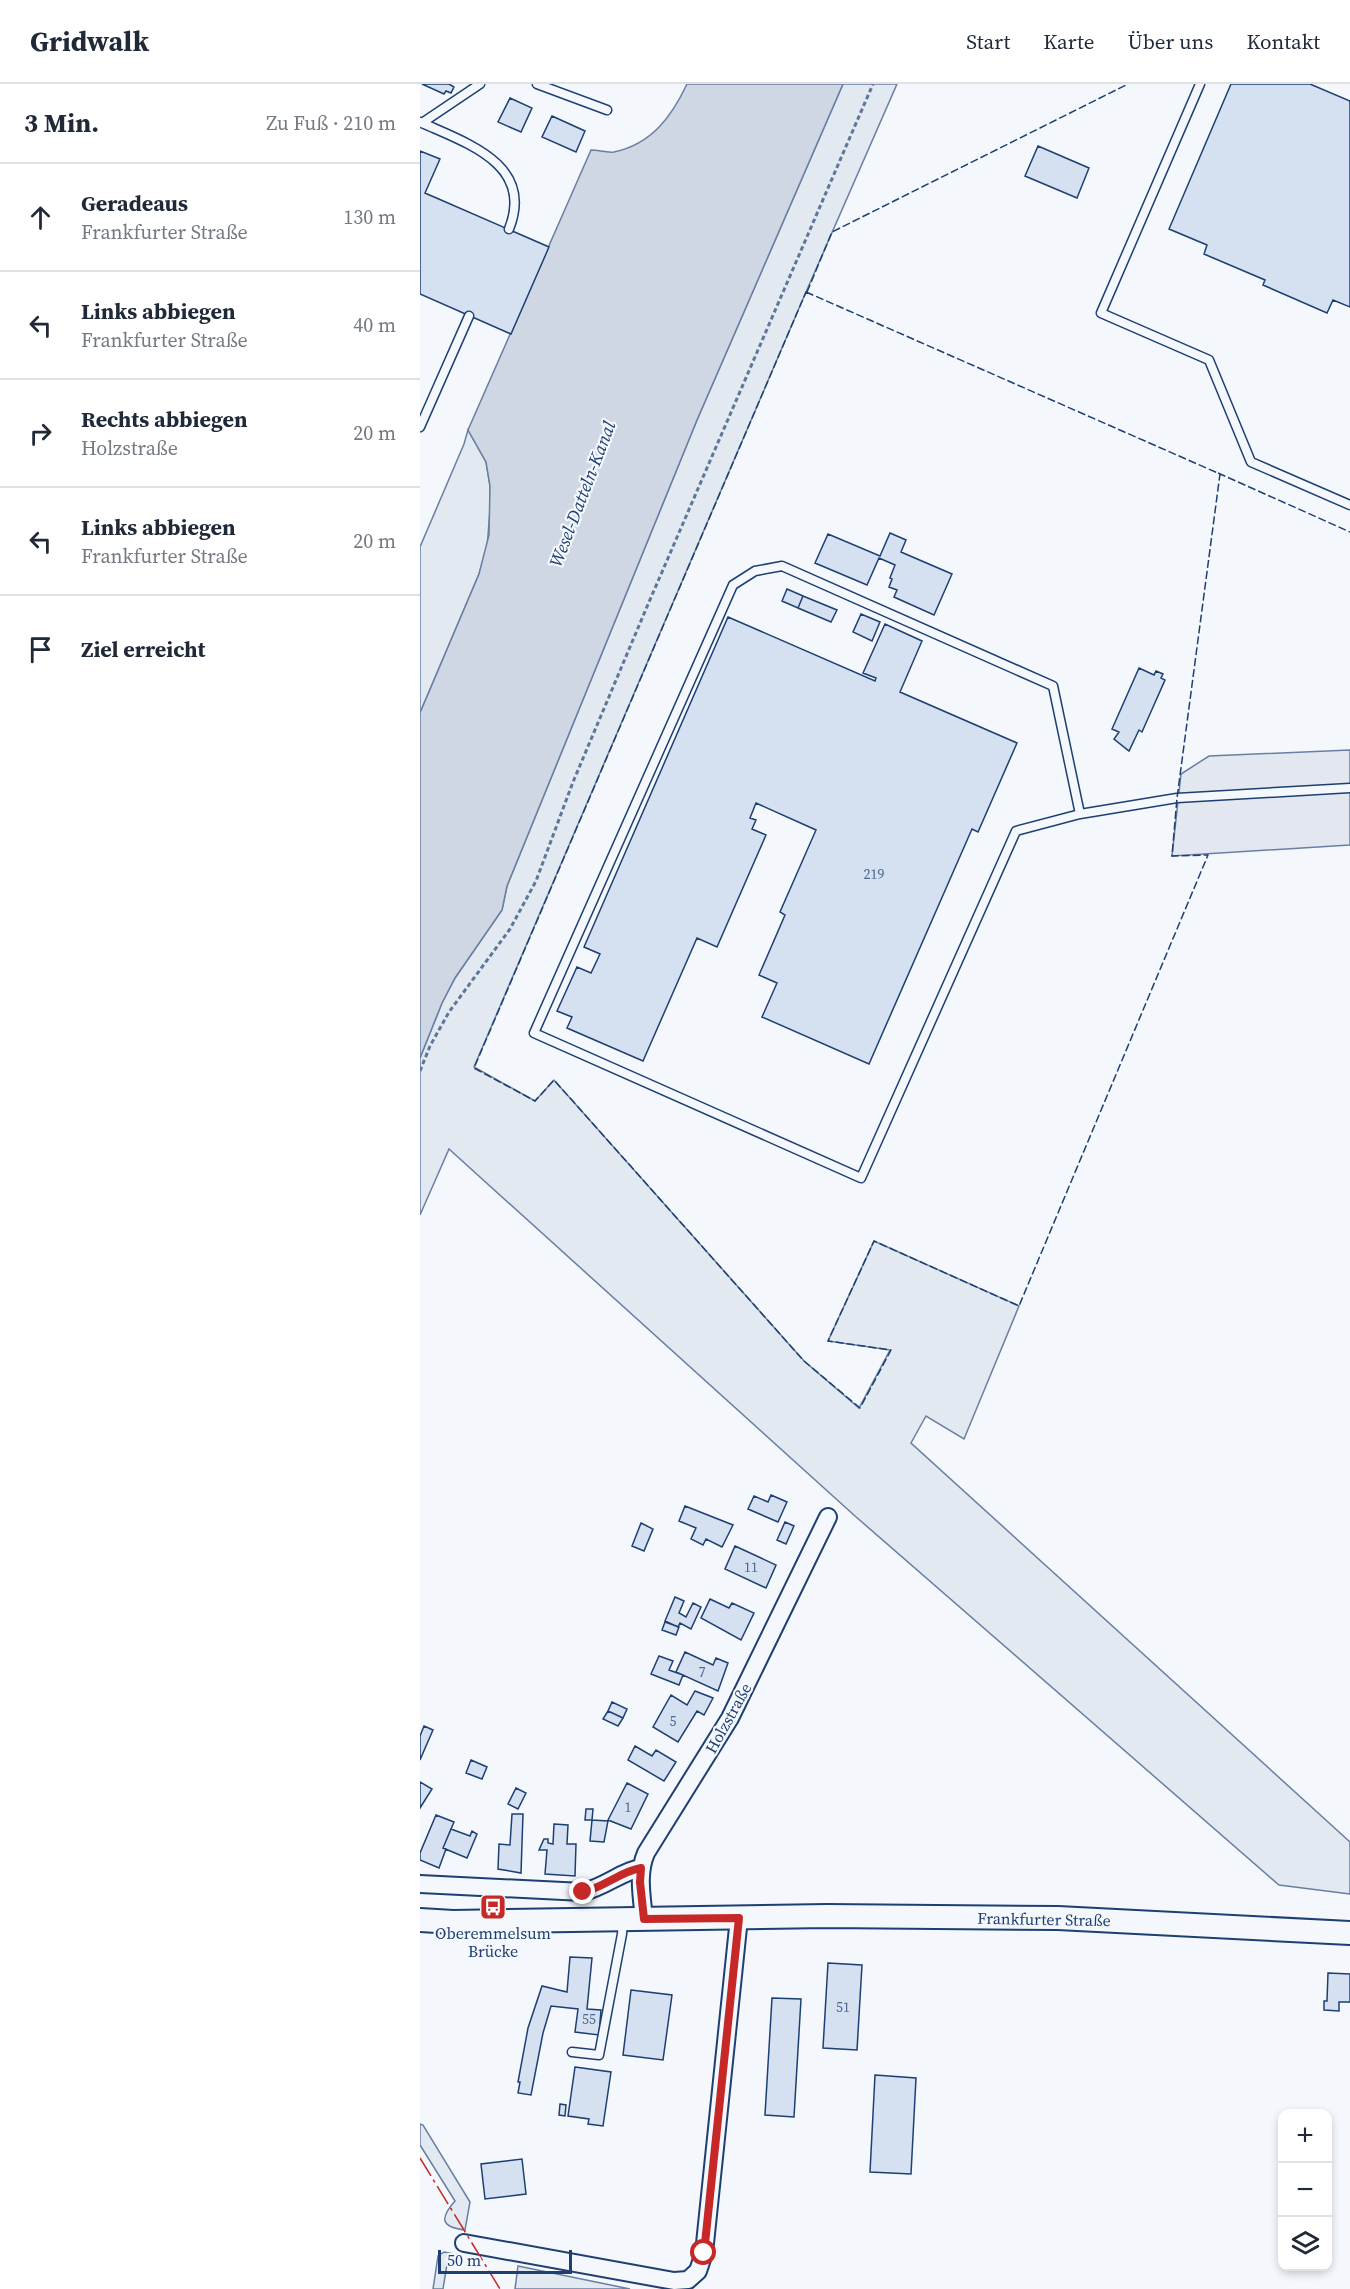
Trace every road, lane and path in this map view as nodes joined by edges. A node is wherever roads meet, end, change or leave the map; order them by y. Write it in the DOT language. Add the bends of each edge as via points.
graph roads {
  1 [pos="480,84"];
  2 [pos="537,84"];
  3 [pos="873,84"];
  4 [pos="1200,84"];
  5 [pos="607,110"];
  6 [pos="421,122"];
  7 [pos="508,229"];
  8 [pos="469,316"];
  9 [pos="422,416"];
  10 [pos="420,427"];
  11 [pos="1350,505"];
  12 [pos="1350,788"];
  13 [pos="1080,814"];
  14 [pos="420,1071"];
  15 [pos="828,1517"];
  16 [pos="641,1868"];
  17 [pos="420,1884"];
  18 [pos="739,1918"];
  19 [pos="633,1919"];
  20 [pos="420,1920"];
  21 [pos="1350,1933"];
  22 [pos="572,2052"];
  23 [pos="464,2242"];
  1 -- 6 [label="lane"];
  2 -- 5 [label="lane"];
  3 -- 14 [label="path" via="650,598 536,881 510,929 449,1012"];
  4 -- 11 [label="lane" via="1101,314 1209,360 1251,462"];
  6 -- 7 [label="lane" via="483,151 497,163 516,199"];
  8 -- 9 [label="lane"];
  9 -- 10 [label="lane"];
  12 -- 13 [label="lane" via="1177,798"];
  13 -- 13 [label="lane" via="1016,831 861,1178 534,1033 733,585 755,571 782,566 1053,686"];
  15 -- 16 [label="street, Holzstraße" via="730,1719 646,1853"];
  16 -- 17 [label="street" via="583,1892"];
  16 -- 19 [label="street, Holzstraße"];
  18 -- 19 [label="main road, Frankfurter Straße"];
  18 -- 21 [label="main road, Frankfurter Straße" via="1058,1918"];
  18 -- 23 [label="street" via="713,2178 704,2253 698,2271 688,2280 674,2281"];
  19 -- 20 [label="main road, Frankfurter Straße"];
  19 -- 22 [label="lane" via="622,1934 599,2055"];
}
